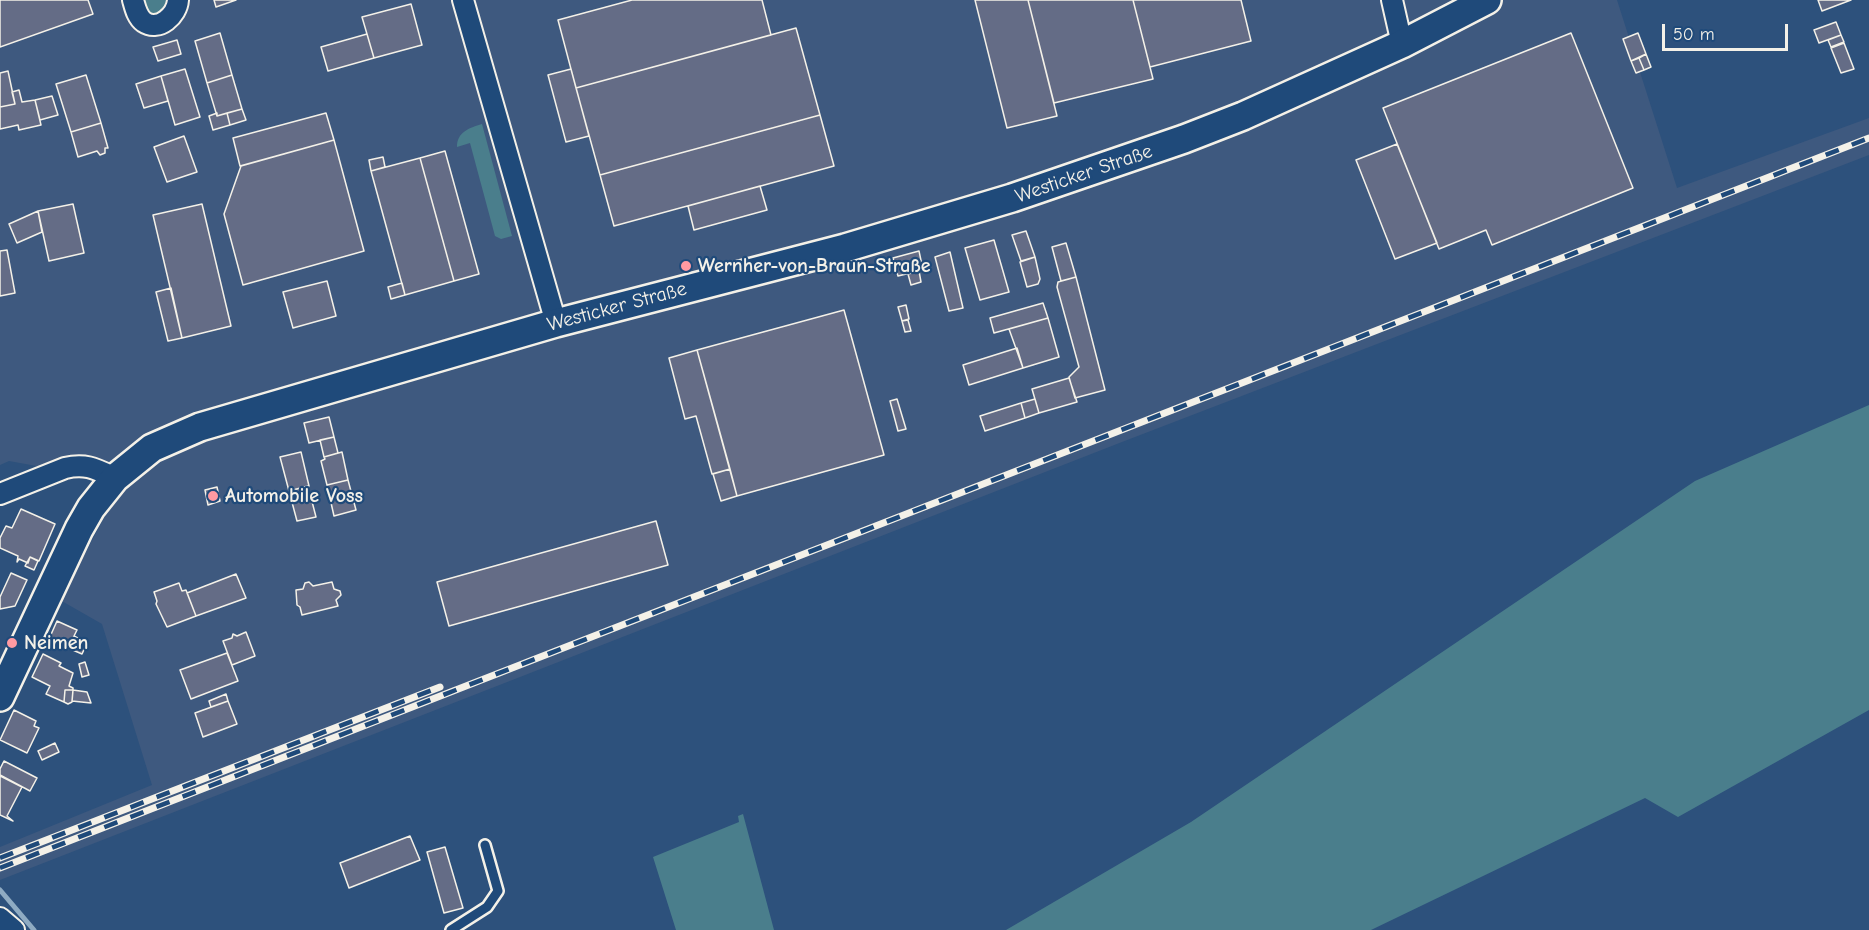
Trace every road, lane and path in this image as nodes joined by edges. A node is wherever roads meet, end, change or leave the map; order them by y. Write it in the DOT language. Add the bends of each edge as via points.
graph roads {
  1 [pos="133,0"];
  2 [pos="178,0"];
  3 [pos="463,0"];
  4 [pos="1392,0"];
  5 [pos="1486,0"];
  6 [pos="1402,44"];
  7 [pos="556,323"];
  8 [pos="115,478"];
  9 [pos="0,494"];
  10 [pos="0,697"];
  11 [pos="485,845"];
  12 [pos="0,918"];
  13 [pos="14,930"];
  14 [pos="451,930"];
  1 -- 2 [label="street" via="143,21 153,24 165,22 174,14"];
  3 -- 7 [label="street"];
  4 -- 6 [label="street"];
  5 -- 6 [label="main road, Westicker Straße"];
  6 -- 7 [label="main road, Westicker Straße" via="1184,140 1012,198 845,248"];
  7 -- 8 [label="main road, Westicker Straße" via="200,428 152,448"];
  8 -- 9 [label="street" via="85,465 75,466"];
  8 -- 10 [label="main road, Westicker Straße" via="79,529"];
  11 -- 14 [label="lane" via="498,891 488,907"];
  12 -- 13 [label="street"];
}
